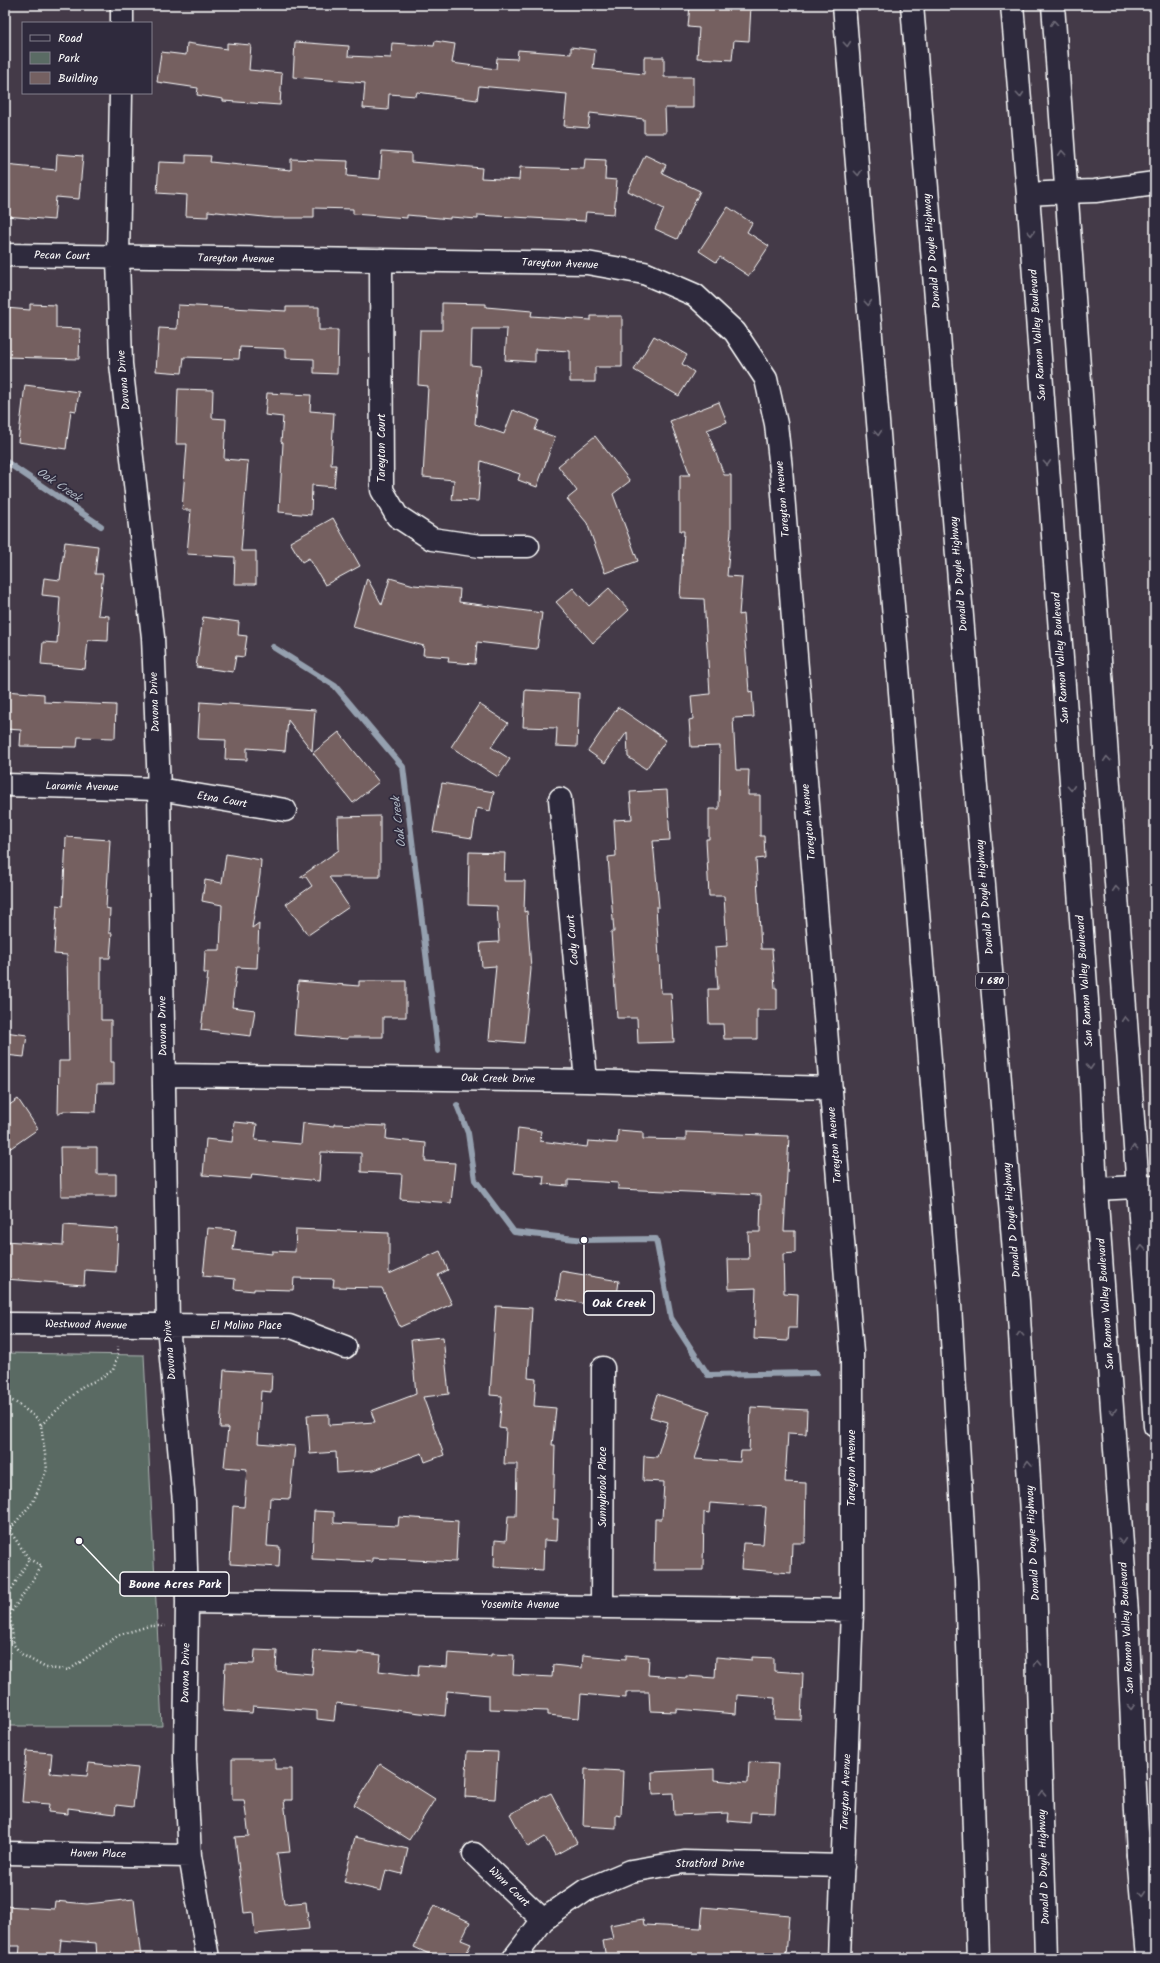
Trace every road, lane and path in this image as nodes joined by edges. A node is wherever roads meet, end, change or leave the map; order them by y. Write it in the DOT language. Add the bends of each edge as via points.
graph roads {
  1 [pos="122,5"];
  2 [pos="844,5"];
  3 [pos="912,5"];
  4 [pos="1012,5"];
  5 [pos="1053,5"];
  6 [pos="122,22"];
  7 [pos="121,94"];
  8 [pos="1155,183"];
  9 [pos="1065,192"];
  10 [pos="1028,194"];
  11 [pos="5,255"];
  12 [pos="118,258"];
  13 [pos="381,260"];
  14 [pos="528,546"];
  15 [pos="5,785"];
  16 [pos="159,789"];
  17 [pos="560,799"];
  18 [pos="285,810"];
  19 [pos="164,1075"];
  20 [pos="586,1080"];
  21 [pos="831,1088"];
  22 [pos="1146,1187"];
  23 [pos="1096,1189"];
  24 [pos="5,1324"];
  25 [pos="118,1325"];
  26 [pos="168,1325"];
  27 [pos="345,1347"];
  28 [pos="603,1368"];
  29 [pos="5,1398"];
  30 [pos="41,1425"];
  31 [pos="1155,1426"];
  32 [pos="30,1559"];
  33 [pos="187,1602"];
  34 [pos="602,1606"];
  35 [pos="852,1610"];
  36 [pos="10,1614"];
  37 [pos="5,1616"];
  38 [pos="186,1627"];
  39 [pos="5,1853"];
  40 [pos="474,1854"];
  41 [pos="1147,1855"];
  42 [pos="190,1856"];
  43 [pos="843,1866"];
  44 [pos="543,1920"];
  45 [pos="208,1958"];
  46 [pos="514,1958"];
  47 [pos="839,1958"];
  48 [pos="978,1958"];
  49 [pos="1046,1958"];
  50 [pos="1147,1958"];
  1 -- 6 [label="main road"];
  2 -- 48 [label="main road, one-way" via="950,1305 966,1580"];
  49 -- 3 [label="main road, Donald D Doyle Highway / I 680, one-way" via="1035,1578 1018,1301"];
  4 -- 10 [label="main road, San Ramon Valley Boulevard, one-way"];
  9 -- 5 [label="main road, one-way"];
  7 -- 12 [label="main road, Davona Drive"];
  8 -- 9 [label="main road"];
  9 -- 10 [label="main road"];
  22 -- 9 [label="main road, one-way"];
  10 -- 23 [label="main road, San Ramon Valley Boulevard, one-way" via="1087,1000"];
  11 -- 12 [label="main road, Pecan Court"];
  12 -- 13 [label="main road, Tareyton Avenue"];
  12 -- 16 [label="main road, Davona Drive" via="121,364 153,637"];
  13 -- 14 [label="main road, Tareyton Court" via="382,490 396,516 432,539 480,546"];
  13 -- 21 [label="main road, Tareyton Avenue" via="587,263 644,273 695,295 736,332 766,379 776,424 781,469"];
  15 -- 16 [label="main road, Laramie Avenue"];
  16 -- 18 [label="main road, Etna Court"];
  16 -- 19 [label="main road, Davona Drive"];
  17 -- 20 [label="main road, Cody Court"];
  19 -- 20 [label="main road, Oak Creek Drive"];
  19 -- 26 [label="main road, Davona Drive"];
  20 -- 21 [label="main road, Oak Creek Drive"];
  21 -- 35 [label="main road, Tareyton Avenue" via="852,1353"];
  22 -- 23 [label="main road"];
  31 -- 22 [label="main road, one-way"];
  23 -- 41 [label="main road, San Ramon Valley Boulevard, one-way"];
  24 -- 25 [label="main road, Westwood Avenue"];
  25 -- 26 [label="main road, Westwood Avenue"];
  25 -- 30 [label="path" via="118,1355 113,1370 83,1386"];
  26 -- 27 [label="main road, El Molino Place" via="290,1326"];
  26 -- 33 [label="main road, Davona Drive" via="184,1502"];
  28 -- 34 [label="main road, Sunnybrook Place"];
  29 -- 30 [label="path" via="33,1414"];
  30 -- 32 [label="path" via="47,1469 33,1502 9,1530"];
  32 -- 36 [label="path" via="6,1599"];
  32 -- 36 [label="path" via="42,1566"];
  33 -- 34 [label="main road, Yosemite Avenue"];
  33 -- 38 [label="main road, Davona Drive"];
  34 -- 35 [label="main road, Yosemite Avenue"];
  35 -- 43 [label="main road, Tareyton Avenue"];
  36 -- 37 [label="path"];
  36 -- 38 [label="path" via="14,1645 21,1654 46,1668 56,1670 69,1670 119,1635 149,1626"];
  38 -- 42 [label="main road, Davona Drive" via="185,1760"];
  39 -- 42 [label="main road, Haven Place"];
  40 -- 44 [label="main road, Winn Court"];
  41 -- 50 [label="main road, San Ramon Valley Boulevard, one-way"];
  42 -- 45 [label="main road, Davona Drive"];
  43 -- 44 [label="main road, Stratford Drive" via="684,1862 631,1871 586,1890"];
  43 -- 47 [label="main road, Tareyton Avenue"];
  44 -- 46 [label="main road, Stratford Drive"];
}
